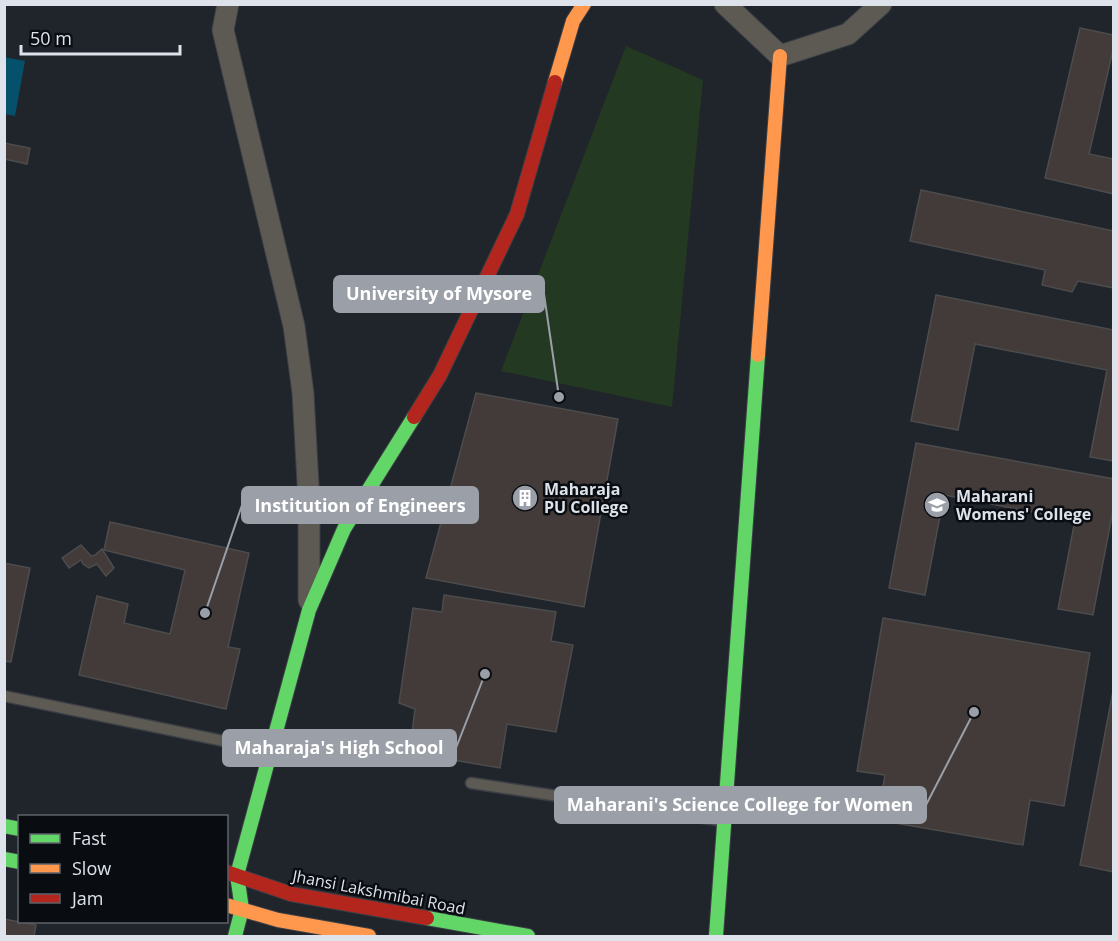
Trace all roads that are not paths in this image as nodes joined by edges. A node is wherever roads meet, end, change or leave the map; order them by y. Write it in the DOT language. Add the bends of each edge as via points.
graph roads {
  1 [pos="228,4"];
  2 [pos="584,4"];
  3 [pos="725,4"];
  4 [pos="881,4"];
  5 [pos="780,56"];
  6 [pos="309,610"];
  7 [pos="4,696"];
  8 [pos="272,751"];
  9 [pos="471,783"];
  10 [pos="724,821"];
  11 [pos="232,873"];
  12 [pos="228,906"];
  13 [pos="242,909"];
  14 [pos="235,936"];
  15 [pos="369,936"];
  16 [pos="528,936"];
  17 [pos="716,936"];
  1 -- 6 [label="street" via="223,30 294,326 303,393"];
  2 -- 6 [label="street" via="573,21 516,214 440,375 344,528"];
  3 -- 5 [label="street"];
  4 -- 5 [label="street" via="848,34"];
  5 -- 10 [label="street"];
  6 -- 8 [label="street"];
  7 -- 8 [label="lane"];
  8 -- 11 [label="street"];
  9 -- 10 [label="lane"];
  10 -- 17 [label="street"];
  11 -- 13 [label="street"];
  11 -- 16 [label="street, Jhansi Lakshmibai Road" via="291,894"];
  12 -- 13 [label="street"];
  13 -- 14 [label="street"];
  13 -- 15 [label="street" via="278,920"];
}
